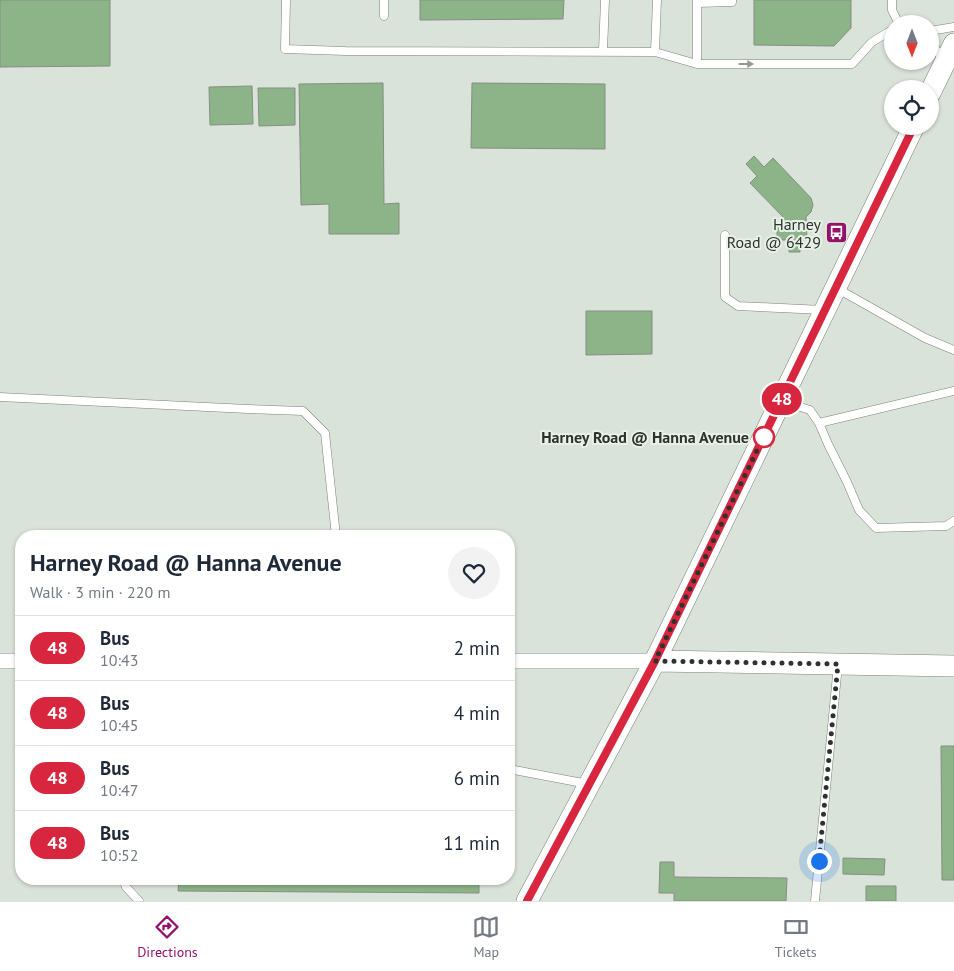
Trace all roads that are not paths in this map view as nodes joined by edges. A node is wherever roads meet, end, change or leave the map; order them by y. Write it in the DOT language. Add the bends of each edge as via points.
graph roads {
  1 [pos="286,0"];
  2 [pos="384,0"];
  3 [pos="604,0"];
  4 [pos="657,0"];
  5 [pos="732,0"];
  6 [pos="892,0"];
  7 [pos="697,1"];
  8 [pos="894,15"];
  9 [pos="384,16"];
  10 [pos="954,27"];
  11 [pos="939,30"];
  12 [pos="884,35"];
  13 [pos="603,51"];
  14 [pos="655,52"];
  15 [pos="949,53"];
  16 [pos="697,64"];
  17 [pos="936,80"];
  18 [pos="910,135"];
  19 [pos="725,235"];
  20 [pos="836,288"];
  21 [pos="825,310"];
  22 [pos="954,350"];
  23 [pos="954,391"];
  24 [pos="0,397"];
  25 [pos="781,401"];
  26 [pos="819,423"];
  27 [pos="953,522"];
  28 [pos="335,530"];
  29 [pos="0,661"];
  30 [pos="15,661"];
  31 [pos="515,661"];
  32 [pos="655,661"];
  33 [pos="838,664"];
  34 [pos="954,666"];
  35 [pos="515,770"];
  36 [pos="590,784"];
  37 [pos="125,885"];
  38 [pos="139,901"];
  39 [pos="527,901"];
  40 [pos="815,901"];
  1 -- 13 [label="lane" via="286,49"];
  2 -- 9 [label="lane"];
  3 -- 13 [label="lane"];
  4 -- 14 [label="lane"];
  5 -- 7 [label="lane"];
  6 -- 8 [label="lane"];
  7 -- 16 [label="lane"];
  10 -- 11 [label="lane"];
  16 -- 12 [label="lane, one-way" via="852,64 872,42"];
  13 -- 14 [label="lane"];
  14 -- 16 [label="lane"];
  15 -- 17 [label="street"];
  18 -- 20 [label="street"];
  19 -- 21 [label="lane" via="725,297 738,306"];
  20 -- 21 [label="street"];
  20 -- 22 [label="lane" via="925,338"];
  21 -- 25 [label="street"];
  23 -- 26 [label="lane"];
  24 -- 28 [label="lane" via="303,411 325,433"];
  25 -- 26 [label="lane" via="810,410"];
  25 -- 32 [label="street"];
  26 -- 27 [label="lane" via="859,510 876,528 946,526"];
  29 -- 30 [label="street"];
  31 -- 32 [label="street"];
  32 -- 33 [label="street"];
  32 -- 36 [label="street"];
  33 -- 34 [label="street"];
  33 -- 40 [label="lane"];
  35 -- 36 [label="lane"];
  36 -- 39 [label="street"];
  37 -- 38 [label="lane"];
}
